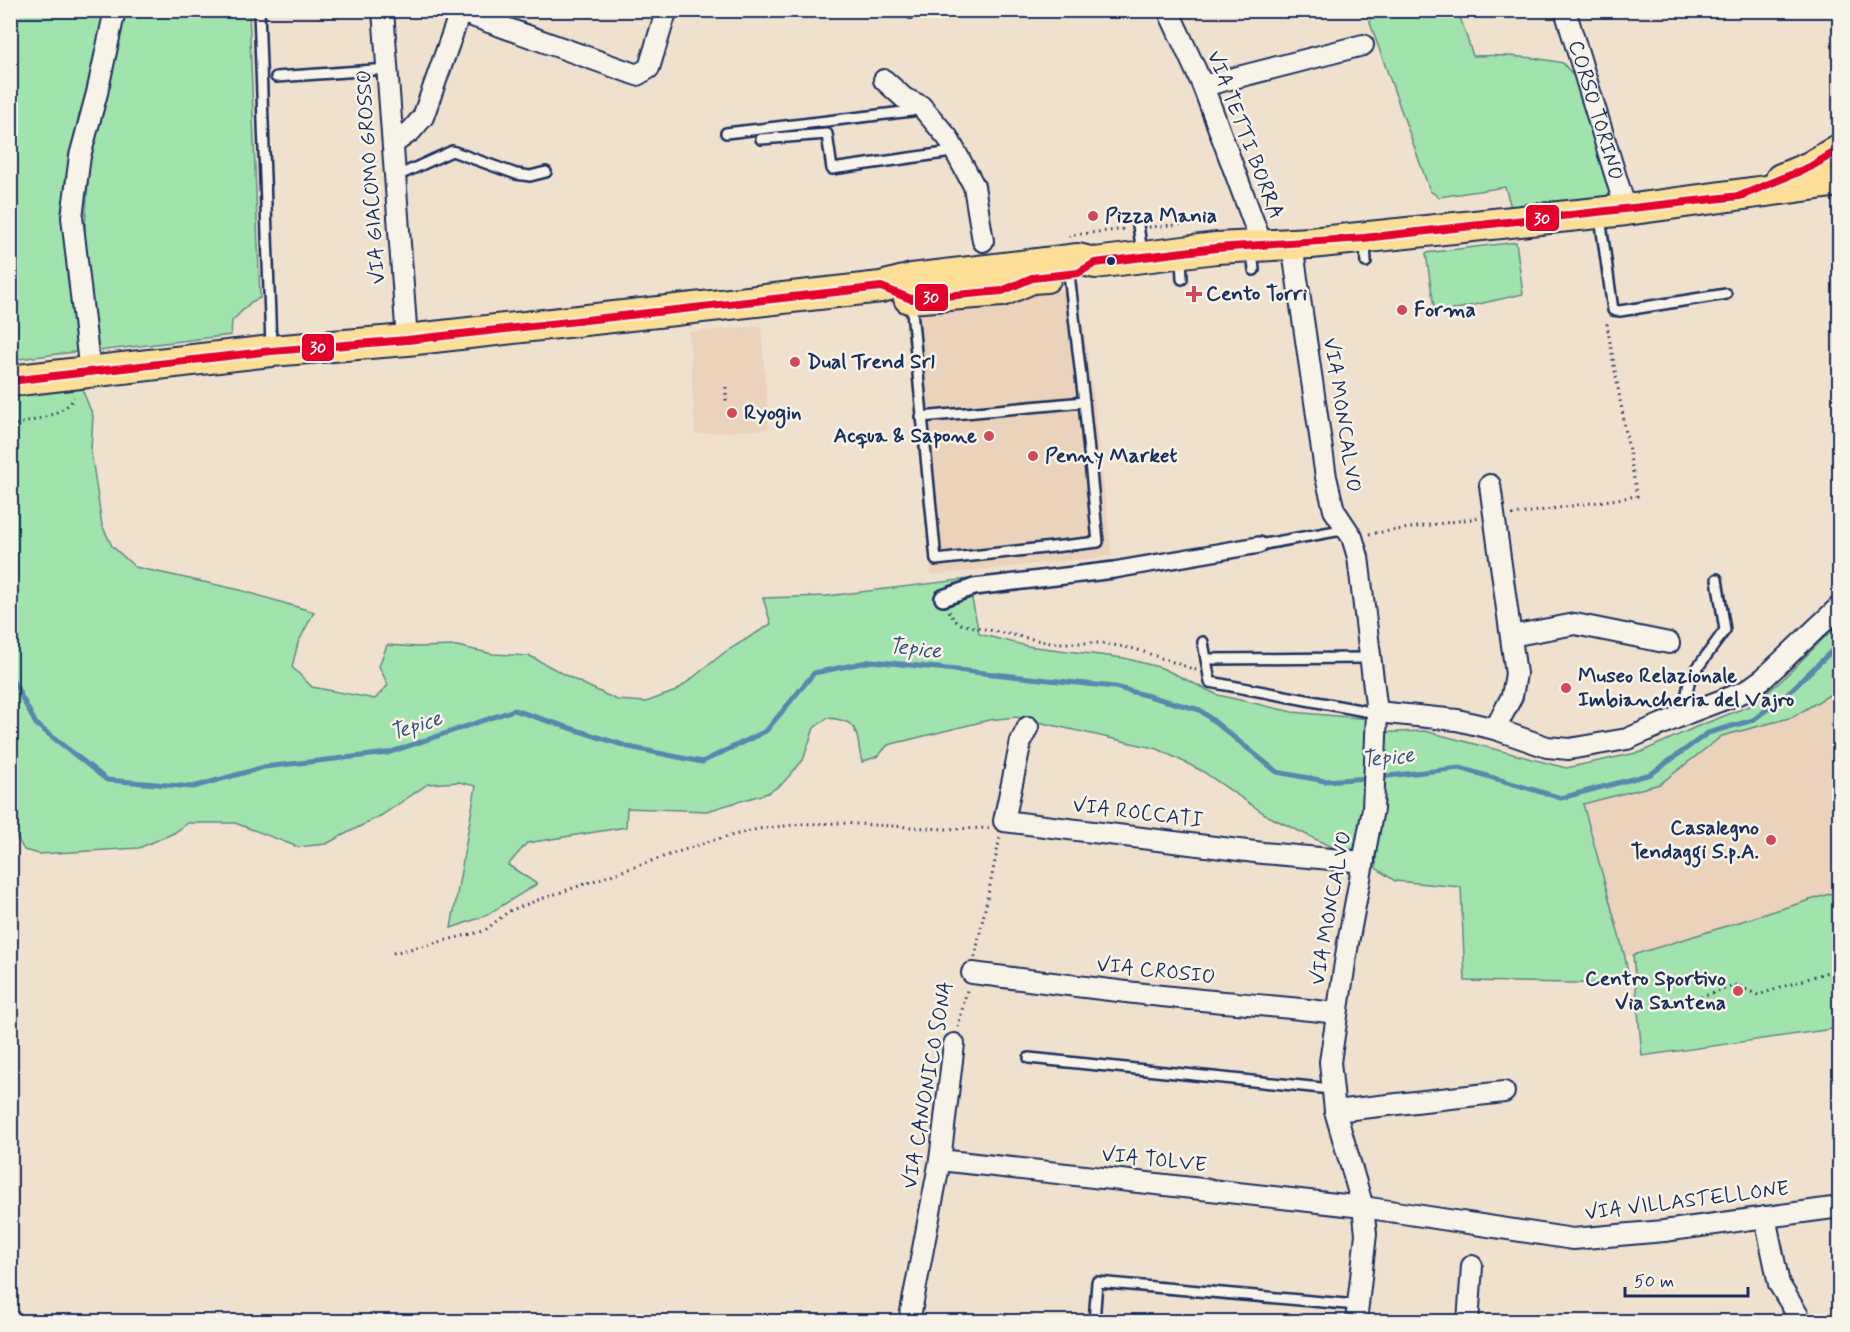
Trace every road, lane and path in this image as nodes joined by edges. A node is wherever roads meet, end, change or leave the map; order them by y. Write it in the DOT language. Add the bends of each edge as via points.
graph roads {
  1 [pos="114,10"];
  2 [pos="259,10"];
  3 [pos="383,10"];
  4 [pos="665,10"];
  5 [pos="926,10"];
  6 [pos="1168,10"];
  7 [pos="1565,10"];
  8 [pos="911,13"];
  9 [pos="1363,45"];
  10 [pos="388,69"];
  11 [pos="276,77"];
  12 [pos="884,80"];
  13 [pos="1203,86"];
  14 [pos="908,104"];
  15 [pos="726,134"];
  16 [pos="761,139"];
  17 [pos="393,144"];
  18 [pos="1839,149"];
  19 [pos="945,153"];
  20 [pos="546,172"];
  21 [pos="395,177"];
  22 [pos="1839,181"];
  23 [pos="1740,196"];
  24 [pos="1613,212"];
  25 [pos="1138,225"];
  26 [pos="984,242"];
  27 [pos="1292,244"];
  28 [pos="1256,254"];
  29 [pos="1143,256"];
  30 [pos="1082,268"];
  31 [pos="1004,275"];
  32 [pos="903,291"];
  33 [pos="1726,294"];
  34 [pos="1613,310"];
  35 [pos="407,340"];
  36 [pos="271,351"];
  37 [pos="87,373"];
  38 [pos="10,381"];
  39 [pos="726,387"];
  40 [pos="726,401"];
  41 [pos="1084,402"];
  42 [pos="921,417"];
  43 [pos="10,426"];
  44 [pos="1490,485"];
  45 [pos="1494,516"];
  46 [pos="1350,533"];
  47 [pos="1258,545"];
  48 [pos="1717,579"];
  49 [pos="943,598"];
  50 [pos="1839,606"];
  51 [pos="1511,636"];
  52 [pos="1203,642"];
  53 [pos="1669,643"];
  54 [pos="1370,658"];
  55 [pos="1206,659"];
  56 [pos="1209,675"];
  57 [pos="1688,713"];
  58 [pos="1377,717"];
  59 [pos="1028,727"];
  60 [pos="1495,729"];
  61 [pos="1003,824"];
  62 [pos="1364,862"];
  63 [pos="393,952"];
  64 [pos="1839,968"];
  65 [pos="972,973"];
  66 [pos="1678,1005"];
  67 [pos="1336,1013"];
  68 [pos="954,1044"];
  69 [pos="1029,1058"];
  70 [pos="1331,1089"];
  71 [pos="1504,1092"];
  72 [pos="1335,1111"];
  73 [pos="940,1160"];
  74 [pos="1363,1207"];
  75 [pos="1839,1207"];
  76 [pos="1765,1217"];
  77 [pos="1472,1266"];
  78 [pos="1356,1313"];
  79 [pos="586,1321"];
  80 [pos="594,1322"];
  81 [pos="909,1322"];
  82 [pos="1094,1322"];
  83 [pos="1468,1322"];
  84 [pos="1803,1322"];
  1 -- 37 [label="street" via="80,156 72,217"];
  2 -- 36 [label="lane"];
  3 -- 10 [label="street, VIA GIACOMO GROSSO"];
  4 -- 17 [label="street" via="649,68 637,75 464,14 458,18 423,117"];
  5 -- 8 [label="lane"];
  6 -- 13 [label="street, VIA TETTI BORRA"];
  7 -- 24 [label="street, CORSO TORINO"];
  9 -- 13 [label="street"];
  10 -- 11 [label="lane"];
  10 -- 17 [label="street, VIA GIACOMO GROSSO"];
  12 -- 14 [label="street"];
  13 -- 28 [label="street, VIA TETTI BORRA"];
  14 -- 15 [label="lane"];
  14 -- 19 [label="street"];
  14 -- 26 [label="street" via="921,106 948,138 963,164 974,186"];
  16 -- 19 [label="lane" via="827,134 832,169"];
  17 -- 21 [label="street, VIA GIACOMO GROSSO"];
  18 -- 23 [label="main road, CORSO TORINO" via="1810,167"];
  19 -- 26 [label="street" via="967,195"];
  20 -- 21 [label="lane" via="516,174 452,151"];
  21 -- 35 [label="street, VIA GIACOMO GROSSO"];
  22 -- 23 [label="main road, CORSO TORINO"];
  23 -- 24 [label="main road, CORSO TORINO"];
  24 -- 27 [label="main road, CORSO TORINO" via="1365,250"];
  24 -- 34 [label="lane"];
  25 -- 29 [label="lane"];
  26 -- 31 [label="street"];
  27 -- 28 [label="main road, CORSO TORINO"];
  27 -- 46 [label="street, VIA MONCALVO" via="1301,280 1326,477 1334,510"];
  28 -- 29 [label="main road, CORSO TORINO" via="1181,265"];
  29 -- 30 [label="main road, CORSO TORINO"];
  30 -- 31 [label="main road, CORSO TORINO" via="1077,259"];
  30 -- 41 [label="lane"];
  31 -- 32 [label="main road, CORSO TORINO"];
  32 -- 35 [label="main road, CORSO TORINO"];
  32 -- 42 [label="lane"];
  33 -- 34 [label="lane"];
  34 -- 45 [label="path" via="1607,325 1637,496"];
  35 -- 36 [label="main road, CORSO TORINO"];
  36 -- 37 [label="main road, CORSO TORINO"];
  37 -- 38 [label="main road, CORSO TORINO"];
  37 -- 43 [label="path" via="72,402 50,416"];
  39 -- 40 [label="path"];
  41 -- 42 [label="lane"];
  41 -- 42 [label="lane" via="1098,542 936,560"];
  44 -- 45 [label="street"];
  45 -- 46 [label="path"];
  45 -- 51 [label="street"];
  46 -- 47 [label="lane"];
  46 -- 54 [label="street, VIA MONCALVO" via="1358,557"];
  47 -- 49 [label="street" via="1114,570 974,587"];
  48 -- 57 [label="lane" via="1725,630 1690,678"];
  49 -- 56 [label="path" via="954,620 961,624 1051,643 1102,643 1135,649"];
  50 -- 57 [label="street" via="1746,691"];
  51 -- 53 [label="street" via="1575,624"];
  51 -- 60 [label="street" via="1516,675 1512,696"];
  52 -- 55 [label="lane"];
  54 -- 55 [label="lane"];
  54 -- 58 [label="street, VIA MONCALVO"];
  55 -- 56 [label="lane"];
  56 -- 58 [label="lane" via="1210,682 1365,711"];
  57 -- 60 [label="street" via="1627,739 1569,749 1547,747"];
  58 -- 60 [label="street" via="1457,720"];
  58 -- 62 [label="street, VIA MONCALVO" via="1373,809"];
  59 -- 61 [label="street" via="1021,741"];
  61 -- 62 [label="street, VIA ROCCATI"];
  61 -- 63 [label="path" via="944,829 840,823 758,829 710,841 538,900 509,911 483,931"];
  61 -- 65 [label="path, VIA CANONICO SONA"];
  62 -- 67 [label="street, VIA MONCALVO"];
  64 -- 66 [label="path" via="1758,994 1736,985"];
  65 -- 67 [label="street, VIA CROSIO"];
  65 -- 68 [label="path, VIA CANONICO SONA"];
  67 -- 70 [label="street, VIA MONCALVO"];
  68 -- 73 [label="street, VIA CANONICO SONA"];
  69 -- 70 [label="lane"];
  70 -- 72 [label="street, VIA MONCALVO"];
  71 -- 72 [label="street"];
  72 -- 74 [label="street, VIA MONCALVO"];
  73 -- 74 [label="street, VIA TOLVE"];
  73 -- 81 [label="street, VIA CANONICO SONA"];
  74 -- 76 [label="street, VIA VILLASTELLONE" via="1573,1239 1664,1232"];
  74 -- 78 [label="street, VIA MONCALVO" via="1366,1234"];
  75 -- 76 [label="street, VIA VILLASTELLONE"];
  76 -- 84 [label="street" via="1779,1284"];
  77 -- 83 [label="street"];
  78 -- 82 [label="lane" via="1097,1282"];
  79 -- 80 [label="path"];
}
